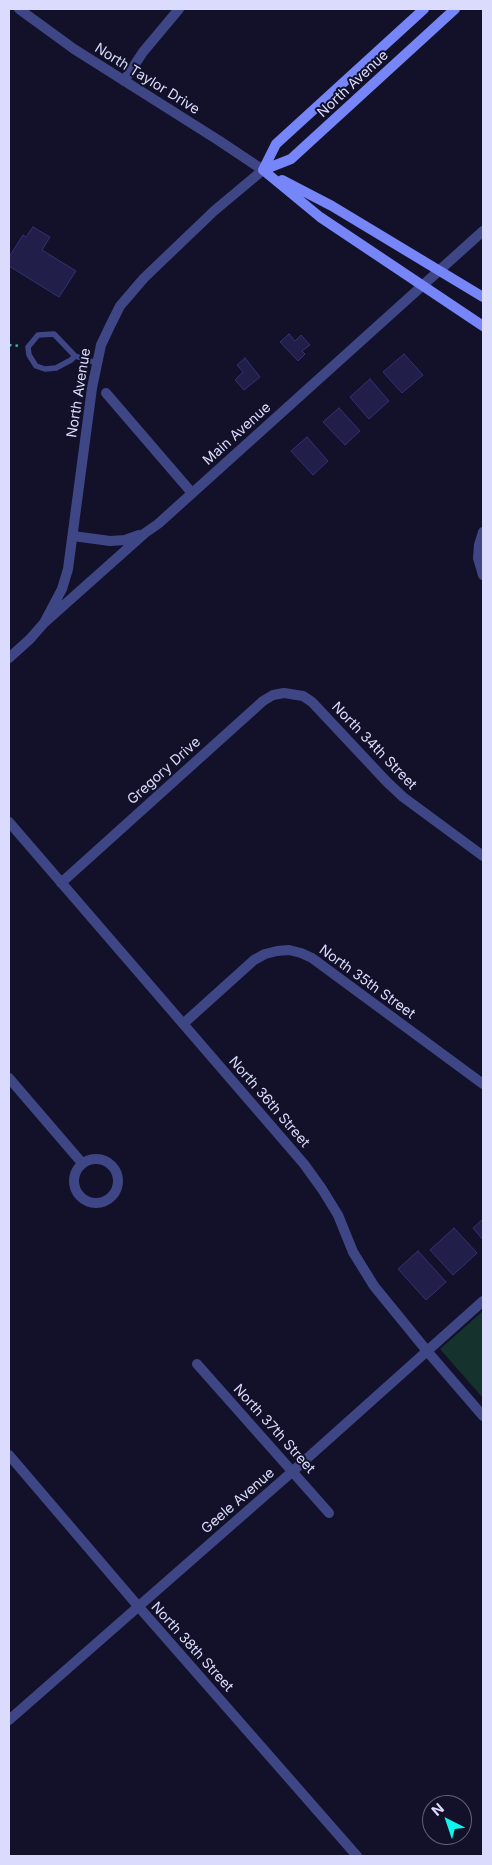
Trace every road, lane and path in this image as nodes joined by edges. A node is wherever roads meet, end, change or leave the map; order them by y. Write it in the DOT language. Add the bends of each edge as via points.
graph roads {
  1 [pos="19,9"];
  2 [pos="178,9"];
  3 [pos="424,9"];
  4 [pos="455,9"];
  5 [pos="124,81"];
  6 [pos="263,170"];
  7 [pos="483,230"];
  8 [pos="439,269"];
  9 [pos="422,285"];
  10 [pos="483,297"];
  11 [pos="483,326"];
  12 [pos="74,356"];
  13 [pos="97,363"];
  14 [pos="106,393"];
  15 [pos="192,493"];
  16 [pos="483,532"];
  17 [pos="145,533"];
  18 [pos="73,536"];
  19 [pos="483,575"];
  20 [pos="44,623"];
  21 [pos="9,658"];
  22 [pos="292,694"];
  23 [pos="9,822"];
  24 [pos="483,856"];
  25 [pos="61,883"];
  26 [pos="183,1024"];
  27 [pos="9,1078"];
  28 [pos="483,1084"];
  29 [pos="82,1163"];
  30 [pos="483,1301"];
  31 [pos="427,1352"];
  32 [pos="197,1364"];
  33 [pos="483,1416"];
  34 [pos="9,1455"];
  35 [pos="293,1471"];
  36 [pos="328,1513"];
  37 [pos="138,1606"];
  38 [pos="9,1720"];
  39 [pos="357,1856"];
  1 -- 5 [label="street, North Taylor Drive"];
  2 -- 5 [label="street"];
  3 -- 6 [label="main road, North Avenue" via="276,144"];
  4 -- 6 [label="main road, North Avenue" via="291,159"];
  5 -- 6 [label="street, North Taylor Drive"];
  6 -- 8 [label="main road, North Taylor Drive"];
  6 -- 9 [label="main road, North Taylor Drive" via="320,217"];
  6 -- 13 [label="street, North Avenue" via="214,211 132,290 110,326"];
  7 -- 8 [label="street, Main Avenue"];
  8 -- 9 [label="street, Main Avenue"];
  8 -- 10 [label="main road, North Taylor Drive"];
  9 -- 11 [label="main road, North Taylor Drive"];
  9 -- 15 [label="street, Main Avenue"];
  12 -- 12 [label="lane" via="54,334 38,335 28,347 36,366 45,370 56,368"];
  12 -- 13 [label="lane"];
  13 -- 18 [label="street, North Avenue"];
  14 -- 15 [label="street"];
  15 -- 17 [label="street, Main Avenue"];
  16 -- 19 [label="street" via="478,558"];
  17 -- 18 [label="street" via="110,541"];
  17 -- 20 [label="street, Main Avenue"];
  18 -- 20 [label="street, North Avenue" via="62,589"];
  20 -- 21 [label="street, Main Avenue"];
  22 -- 24 [label="street, North 34th Street" via="312,702 403,797"];
  22 -- 25 [label="street, Gregory Drive" via="273,696 263,701"];
  23 -- 25 [label="street, North 36th Street"];
  25 -- 26 [label="street, North 36th Street"];
  26 -- 28 [label="street, North 35th Street" via="254,960 277,951 295,952 312,958"];
  26 -- 31 [label="street, North 36th Street" via="309,1170 338,1215 353,1252 374,1286"];
  27 -- 29 [label="street"];
  29 -- 29 [label="street" via="77,1168 74,1181 78,1194 96,1203 110,1197 118,1184 115,1170 96,1158"];
  30 -- 31 [label="street, Geele Avenue"];
  31 -- 33 [label="street, North 36th Street"];
  31 -- 35 [label="street, Geele Avenue"];
  32 -- 35 [label="street, North 37th Street"];
  34 -- 37 [label="street, North 38th Street"];
  35 -- 36 [label="street, North 37th Street"];
  35 -- 37 [label="street, Geele Avenue"];
  37 -- 38 [label="street, Geele Avenue"];
  37 -- 39 [label="street, North 38th Street"];
}
